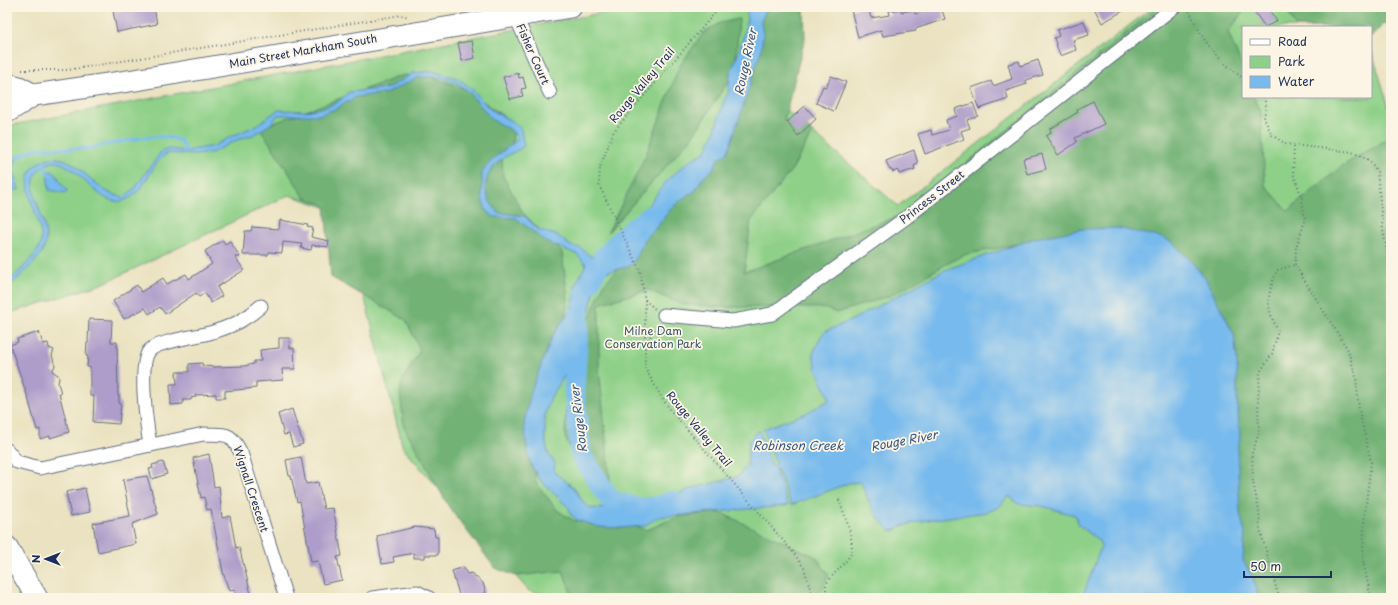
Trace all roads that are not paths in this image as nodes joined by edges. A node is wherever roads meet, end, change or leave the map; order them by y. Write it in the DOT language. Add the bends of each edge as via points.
graph roads {
  1 [pos="571,7"];
  2 [pos="1174,7"];
  3 [pos="520,12"];
  4 [pos="12,77"];
  5 [pos="550,93"];
  6 [pos="34,95"];
  7 [pos="7,112"];
  8 [pos="261,306"];
  9 [pos="664,315"];
  10 [pos="150,446"];
  11 [pos="7,450"];
  12 [pos="7,547"];
  13 [pos="37,598"];
  14 [pos="286,598"];
  15 [pos="372,598"];
  16 [pos="429,598"];
  1 -- 3 [label="main road, Main Street Markham South"];
  2 -- 9 [label="street, Princess Street" via="907,217 772,314 733,321"];
  3 -- 5 [label="street, Fisher Court"];
  3 -- 6 [label="main road, Main Street Markham South" via="135,80"];
  4 -- 6 [label="main road" via="19,87"];
  6 -- 7 [label="main road, Main Street Markham South"];
  8 -- 10 [label="street" via="245,320 215,332 166,343 148,351 145,360 145,416"];
  10 -- 11 [label="street" via="40,468 17,462"];
  10 -- 14 [label="street, Wignall Crescent" via="204,434 227,435 234,438"];
  12 -- 13 [label="main road"];
  15 -- 16 [label="street" via="417,592"];
}
